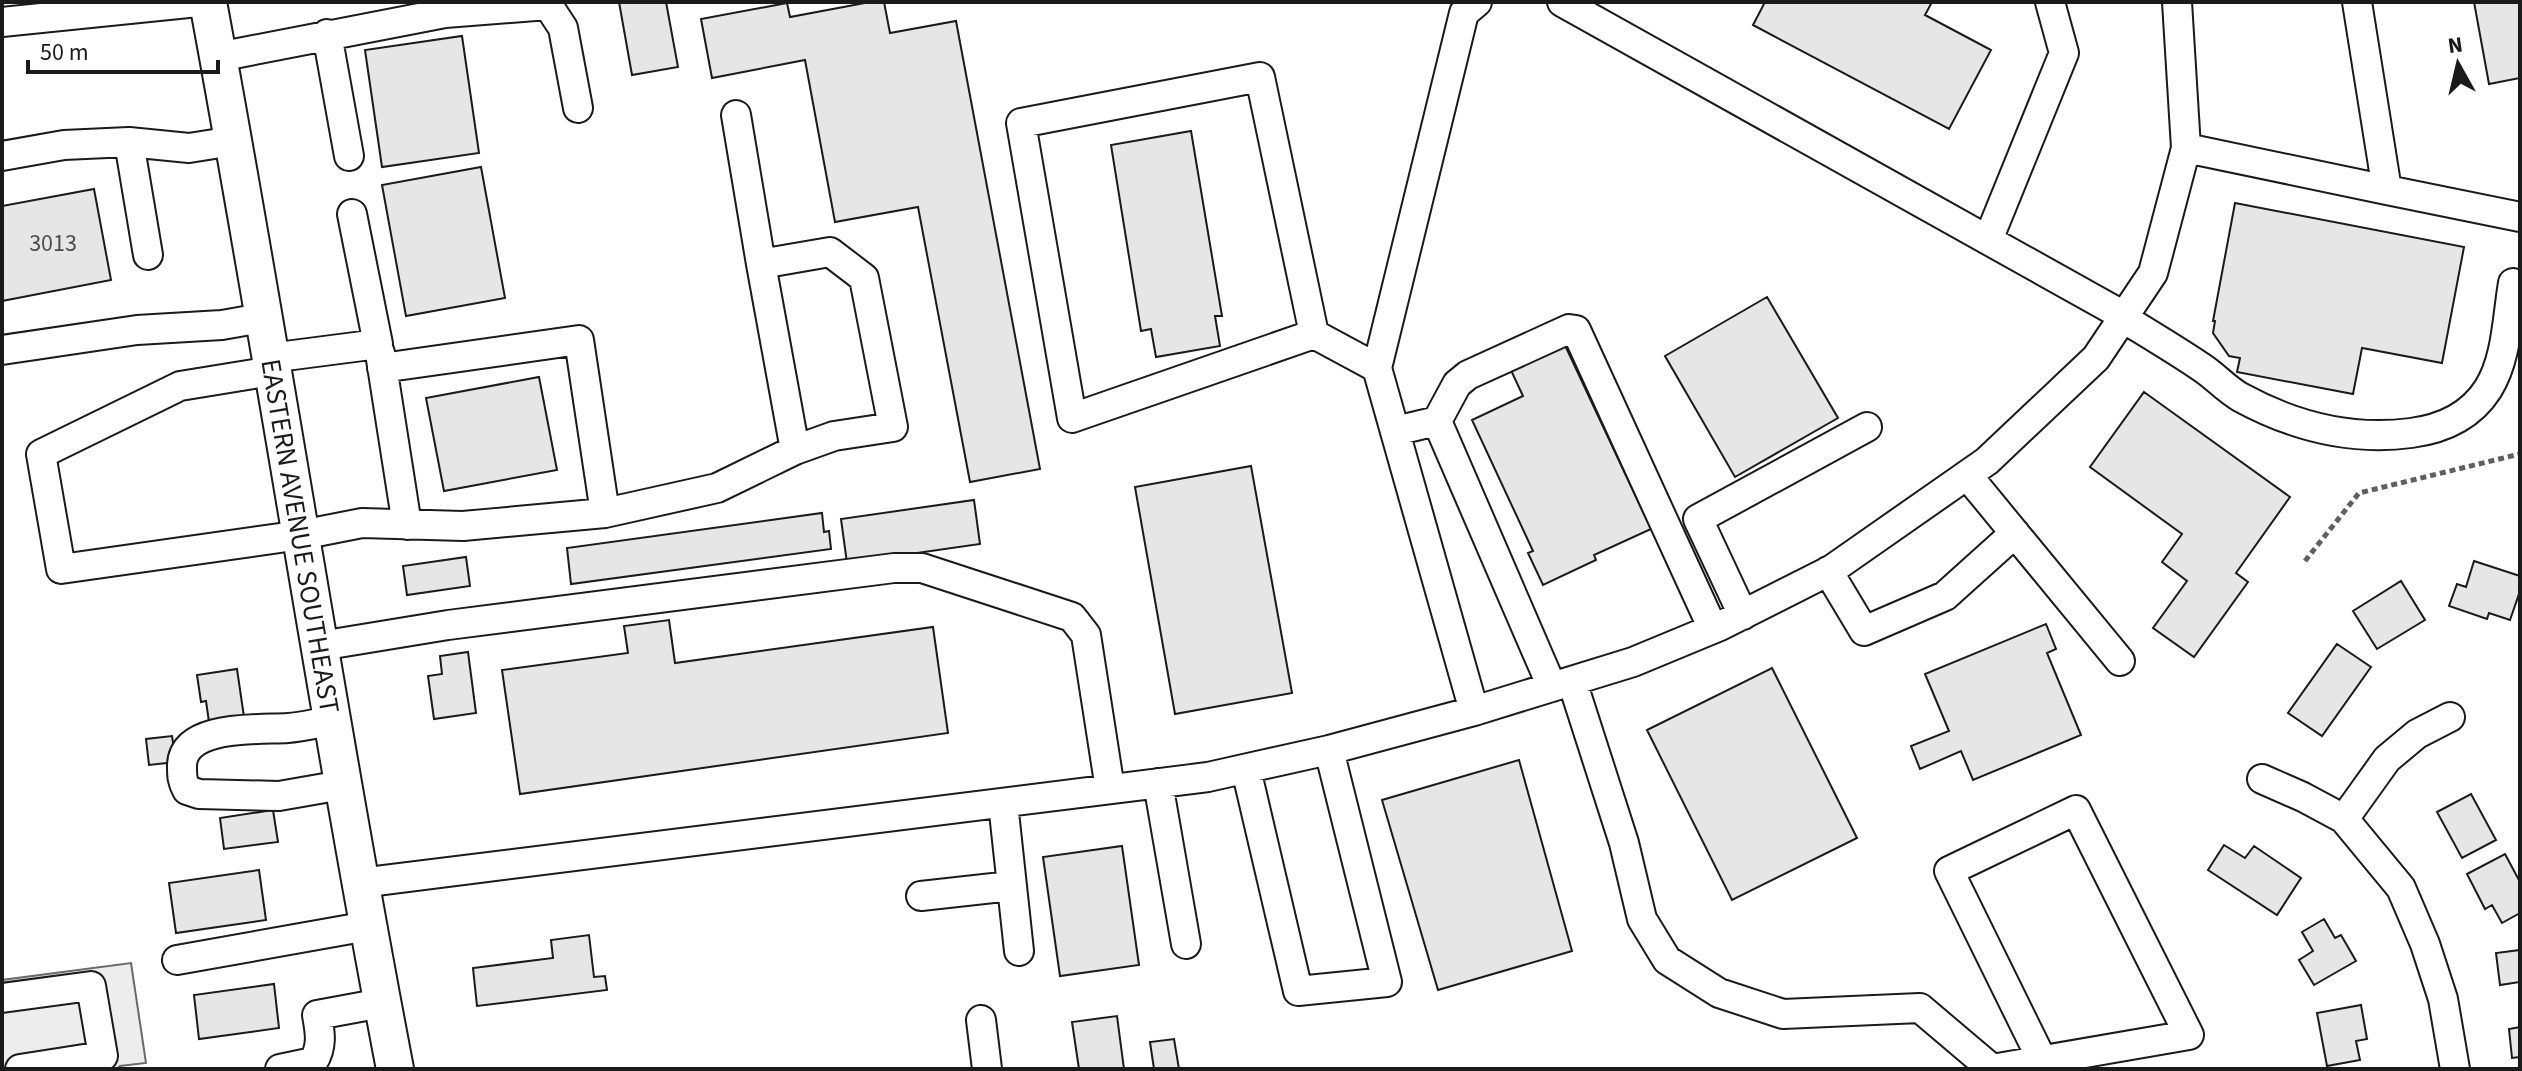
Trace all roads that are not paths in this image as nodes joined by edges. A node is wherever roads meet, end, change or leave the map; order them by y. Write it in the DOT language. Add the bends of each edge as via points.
graph roads {
  1 [pos="198,2"];
  2 [pos="208,2"];
  3 [pos="1477,2"];
  4 [pos="1562,2"];
  5 [pos="2050,2"];
  6 [pos="2177,2"];
  7 [pos="2357,2"];
  8 [pos="2,22"];
  9 [pos="327,34"];
  10 [pos="218,57"];
  11 [pos="578,108"];
  12 [pos="736,115"];
  13 [pos="233,141"];
  14 [pos="129,142"];
  15 [pos="2186,148"];
  16 [pos="2,156"];
  17 [pos="349,156"];
  18 [pos="2387,190"];
  19 [pos="352,214"];
  20 [pos="2520,217"];
  21 [pos="1988,240"];
  22 [pos="148,255"];
  23 [pos="761,264"];
  24 [pos="2513,283"];
  25 [pos="2124,317"];
  26 [pos="262,318"];
  27 [pos="1314,334"];
  28 [pos="2,350"];
  29 [pos="380,356"];
  30 [pos="271,364"];
  31 [pos="1377,368"];
  32 [pos="1437,421"];
  33 [pos="1867,427"];
  34 [pos="1395,431"];
  35 [pos="795,450"];
  36 [pos="1967,475"];
  37 [pos="605,513"];
  38 [pos="407,525"];
  39 [pos="2015,533"];
  40 [pos="301,535"];
  41 [pos="1828,571"];
  42 [pos="1743,615"];
  43 [pos="1713,629"];
  44 [pos="320,646"];
  45 [pos="2120,661"];
  46 [pos="1562,684"];
  47 [pos="1474,711"];
  48 [pos="2450,717"];
  49 [pos="332,721"];
  50 [pos="1329,750"];
  51 [pos="1246,769"];
  52 [pos="2262,779"];
  53 [pos="1158,783"];
  54 [pos="342,785"];
  55 [pos="1110,789"];
  56 [pos="1003,803"];
  57 [pos="2344,819"];
  58 [pos="360,883"];
  59 [pos="1011,886"];
  60 [pos="921,896"];
  61 [pos="368,926"];
  62 [pos="1186,944"];
  63 [pos="1019,951"];
  64 [pos="177,960"];
  65 [pos="2,998"];
  66 [pos="382,1003"];
  67 [pos="981,1020"];
  68 [pos="2042,1060"];
  69 [pos="20,1069"];
  70 [pos="280,1069"];
  71 [pos="395,1069"];
  72 [pos="987,1069"];
  73 [pos="1992,1069"];
  74 [pos="2455,1069"];
  1 -- 8 [label="street"];
  2 -- 10 [label="main road, EASTERN AVENUE SOUTHEAST"];
  3 -- 31 [label="street" via="1464,13"];
  4 -- 21 [label="street"];
  5 -- 21 [label="street" via="2064,53"];
  6 -- 15 [label="street"];
  7 -- 18 [label="street"];
  9 -- 10 [label="street"];
  9 -- 11 [label="street" via="445,13 548,5 563,28"];
  9 -- 17 [label="street"];
  10 -- 13 [label="main road, EASTERN AVENUE SOUTHEAST"];
  12 -- 23 [label="street"];
  13 -- 14 [label="street" via="189,148"];
  13 -- 26 [label="main road, EASTERN AVENUE SOUTHEAST"];
  14 -- 16 [label="street" via="64,145"];
  14 -- 22 [label="street"];
  15 -- 18 [label="street"];
  15 -- 25 [label="street" via="2153,273"];
  18 -- 20 [label="street"];
  19 -- 29 [label="street"];
  21 -- 25 [label="street"];
  23 -- 35 [label="street"];
  23 -- 35 [label="street" via="830,252 864,278 893,427 834,436"];
  24 -- 25 [label="street" via="2500,363 2487,390 2463,416 2433,430 2389,436 2347,435 2237,396 2204,368"];
  25 -- 36 [label="street" via="2096,358"];
  26 -- 28 [label="street"];
  26 -- 30 [label="main road, EASTERN AVENUE SOUTHEAST"];
  27 -- 27 [label="street" via="1072,418 1021,123 1260,77"];
  27 -- 31 [label="street"];
  29 -- 30 [label="street"];
  29 -- 37 [label="street" via="579,340"];
  29 -- 38 [label="street"];
  30 -- 40 [label="main road, EASTERN AVENUE SOUTHEAST"];
  30 -- 40 [label="street" via="180,386 41,454 43,469 61,569"];
  31 -- 34 [label="street"];
  32 -- 34 [label="street"];
  32 -- 43 [label="street" via="1457,384 1468,375 1576,330"];
  32 -- 46 [label="street"];
  33 -- 42 [label="street" via="1698,519"];
  34 -- 47 [label="street"];
  35 -- 37 [label="street" via="717,488"];
  36 -- 39 [label="street"];
  36 -- 41 [label="street"];
  37 -- 38 [label="street" via="463,526"];
  38 -- 40 [label="street" via="362,523"];
  39 -- 41 [label="street" via="1945,596 1864,631"];
  39 -- 45 [label="street"];
  40 -- 44 [label="main road, EASTERN AVENUE SOUTHEAST"];
  41 -- 42 [label="street"];
  42 -- 43 [label="street"];
  43 -- 46 [label="street"];
  44 -- 49 [label="main road, EASTERN AVENUE SOUTHEAST"];
  44 -- 55 [label="street" via="448,625 922,568 1072,617 1086,635"];
  46 -- 47 [label="street"];
  46 -- 73 [label="street" via="1624,843 1642,919 1667,960 1719,993 1783,1014 1920,1008"];
  47 -- 50 [label="street"];
  48 -- 57 [label="street" via="2417,734 2387,759"];
  49 -- 54 [label="main road, EASTERN AVENUE SOUTHEAST"];
  49 -- 54 [label="street" via="210,735 188,745 182,756 182,781 187,790 199,794 279,796"];
  50 -- 51 [label="street"];
  50 -- 51 [label="street" via="1387,982 1298,991"];
  51 -- 53 [label="street"];
  52 -- 57 [label="street"];
  53 -- 55 [label="street"];
  53 -- 62 [label="street"];
  54 -- 58 [label="main road, EASTERN AVENUE SOUTHEAST"];
  55 -- 56 [label="street"];
  56 -- 58 [label="street"];
  56 -- 59 [label="street"];
  57 -- 74 [label="street" via="2401,888 2443,999"];
  58 -- 61 [label="main road, EASTERN AVENUE SOUTHEAST"];
  59 -- 60 [label="street"];
  59 -- 63 [label="street"];
  61 -- 64 [label="street"];
  61 -- 66 [label="main road, EASTERN AVENUE SOUTHEAST"];
  65 -- 69 [label="street" via="91,986 103,1056"];
  66 -- 70 [label="street" via="317,1015 321,1041 313,1062"];
  66 -- 71 [label="main road, EASTERN AVENUE SOUTHEAST"];
  67 -- 72 [label="street"];
  68 -- 68 [label="street" via="2189,1035 2076,810 1949,871"];
  68 -- 73 [label="street"];
}
